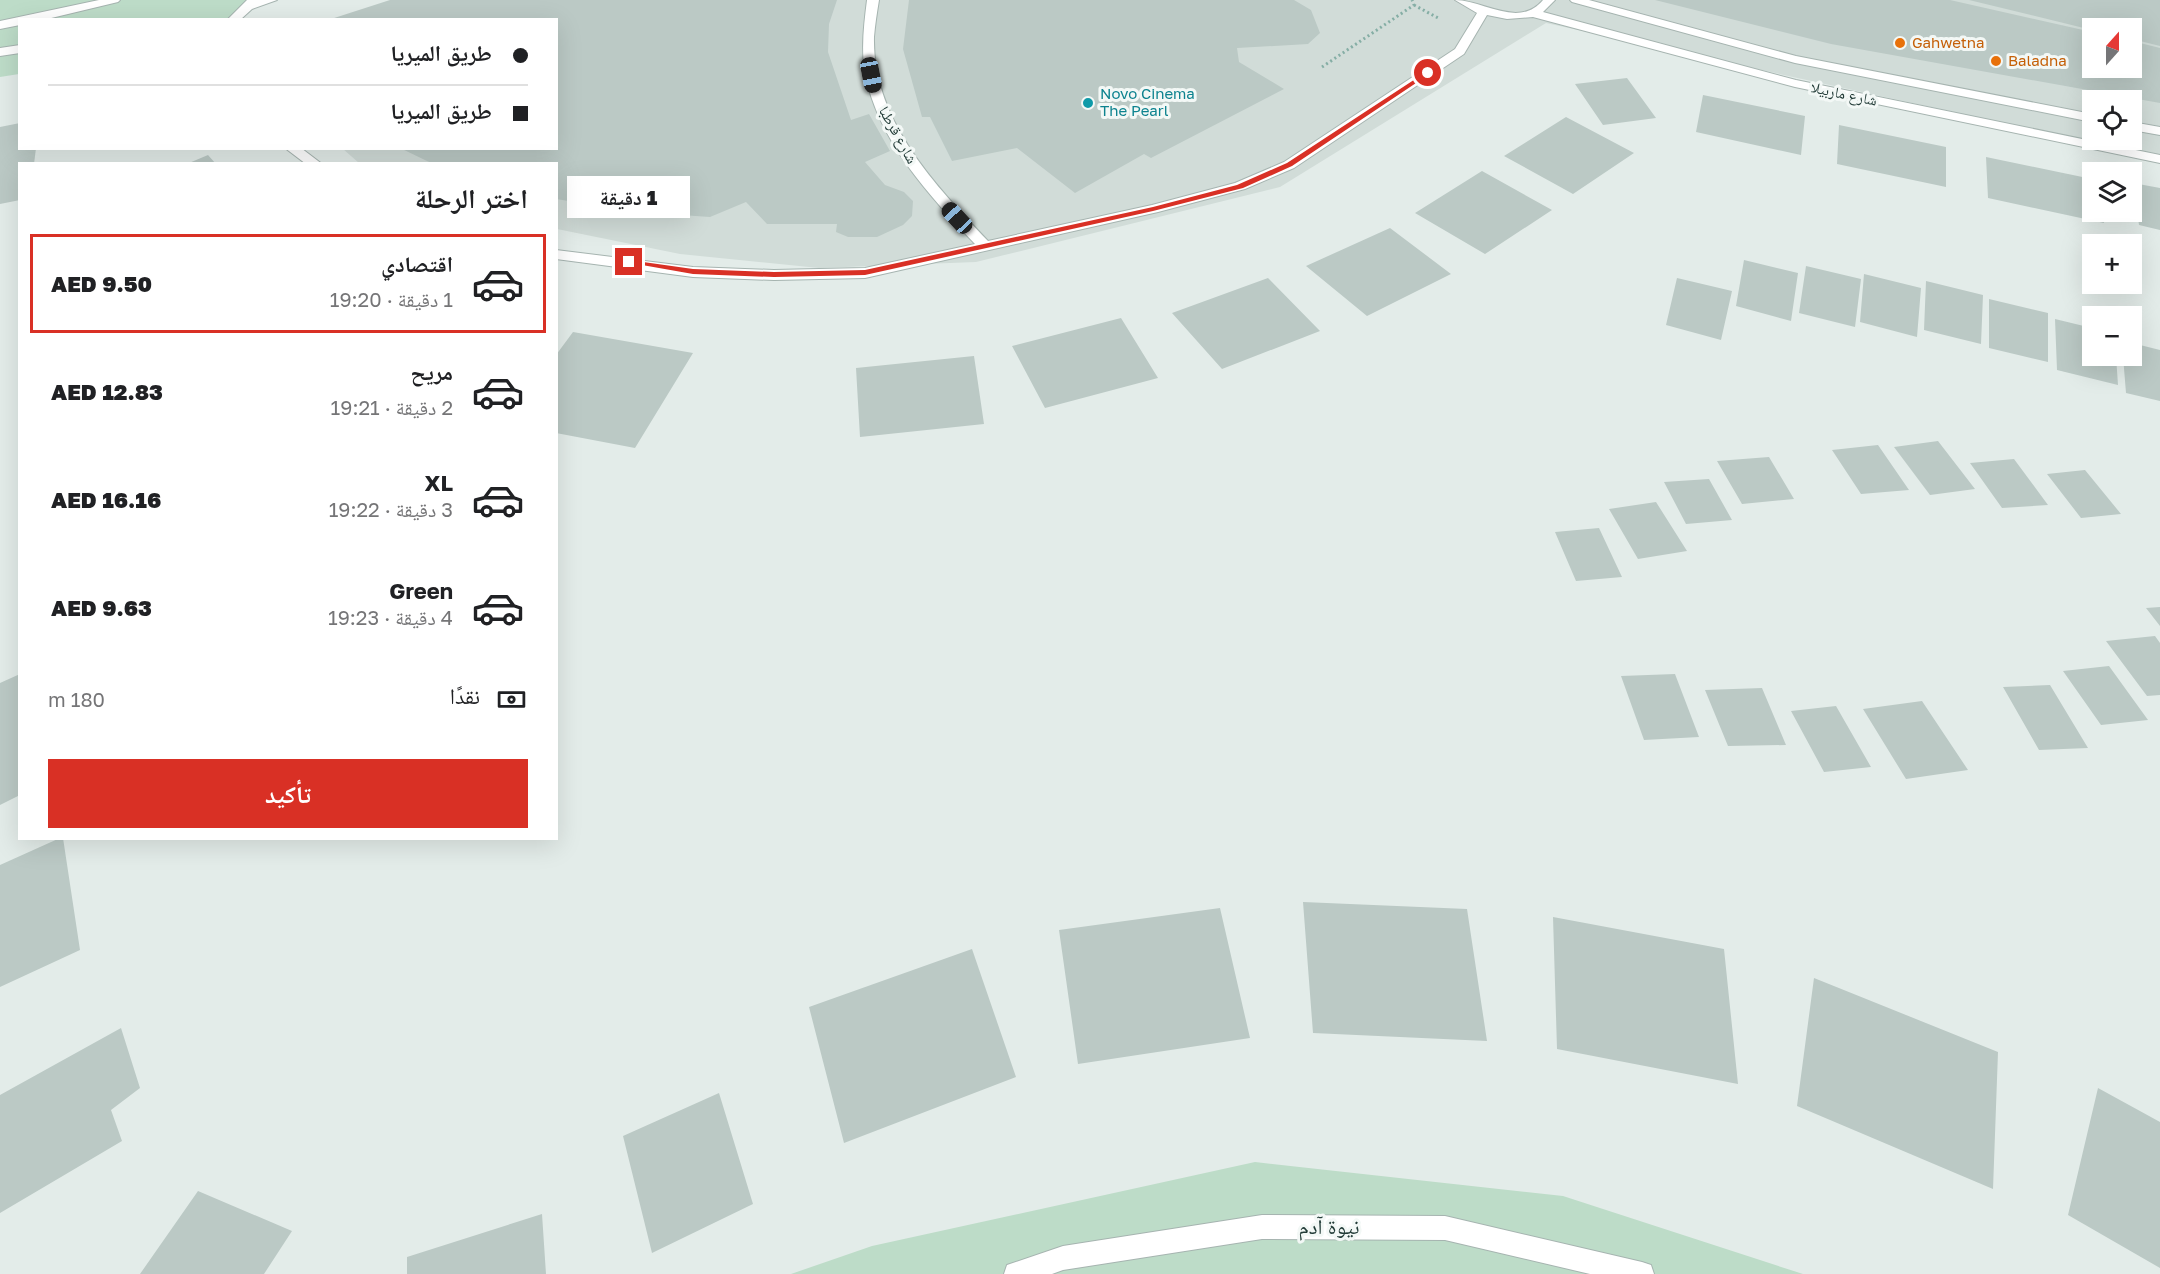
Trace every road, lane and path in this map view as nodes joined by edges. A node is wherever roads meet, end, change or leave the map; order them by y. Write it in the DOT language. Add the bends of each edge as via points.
graph roads {
  1 [pos="120,0"];
  2 [pos="271,0"];
  3 [pos="873,0"];
  4 [pos="1412,0"];
  5 [pos="1461,0"];
  6 [pos="1549,0"];
  7 [pos="1576,0"];
  8 [pos="251,4"];
  9 [pos="113,5"];
  10 [pos="1483,12"];
  11 [pos="1533,13"];
  12 [pos="37,18"];
  13 [pos="234,18"];
  14 [pos="18,21"];
  15 [pos="0,25"];
  16 [pos="18,49"];
  17 [pos="0,52"];
  18 [pos="1322,67"];
  19 [pos="2082,116"];
  20 [pos="2142,128"];
  21 [pos="2160,131"];
  22 [pos="294,150"];
  23 [pos="2160,159"];
  24 [pos="312,162"];
  25 [pos="984,246"];
  26 [pos="558,254"];
  27 [pos="1016,1274"];
  28 [pos="1641,1274"];
  1 -- 9 [label="street"];
  2 -- 8 [label="street"];
  3 -- 25 [label="street, شارع قرطبا" via="868,60 874,91 886,119 930,189"];
  4 -- 18 [label="path" via="1414,5"];
  5 -- 10 [label="street"];
  6 -- 11 [label="street"];
  7 -- 19 [label="street, شارع ماربيلا" via="1795,59"];
  8 -- 13 [label="street"];
  9 -- 12 [label="street"];
  10 -- 11 [label="street, شارع ماربيلا" via="1509,16"];
  10 -- 25 [label="street" via="1460,51 1289,165 1240,186"];
  11 -- 23 [label="street, شارع ماربيلا" via="1795,83"];
  14 -- 15 [label="street"];
  16 -- 17 [label="street"];
  20 -- 21 [label="street"];
  22 -- 24 [label="street"];
  25 -- 26 [label="street" via="865,273 774,275 693,272"];
  27 -- 28 [label="street, نيوة آدم" via="1063,1258 1262,1227 1445,1228"];
}
